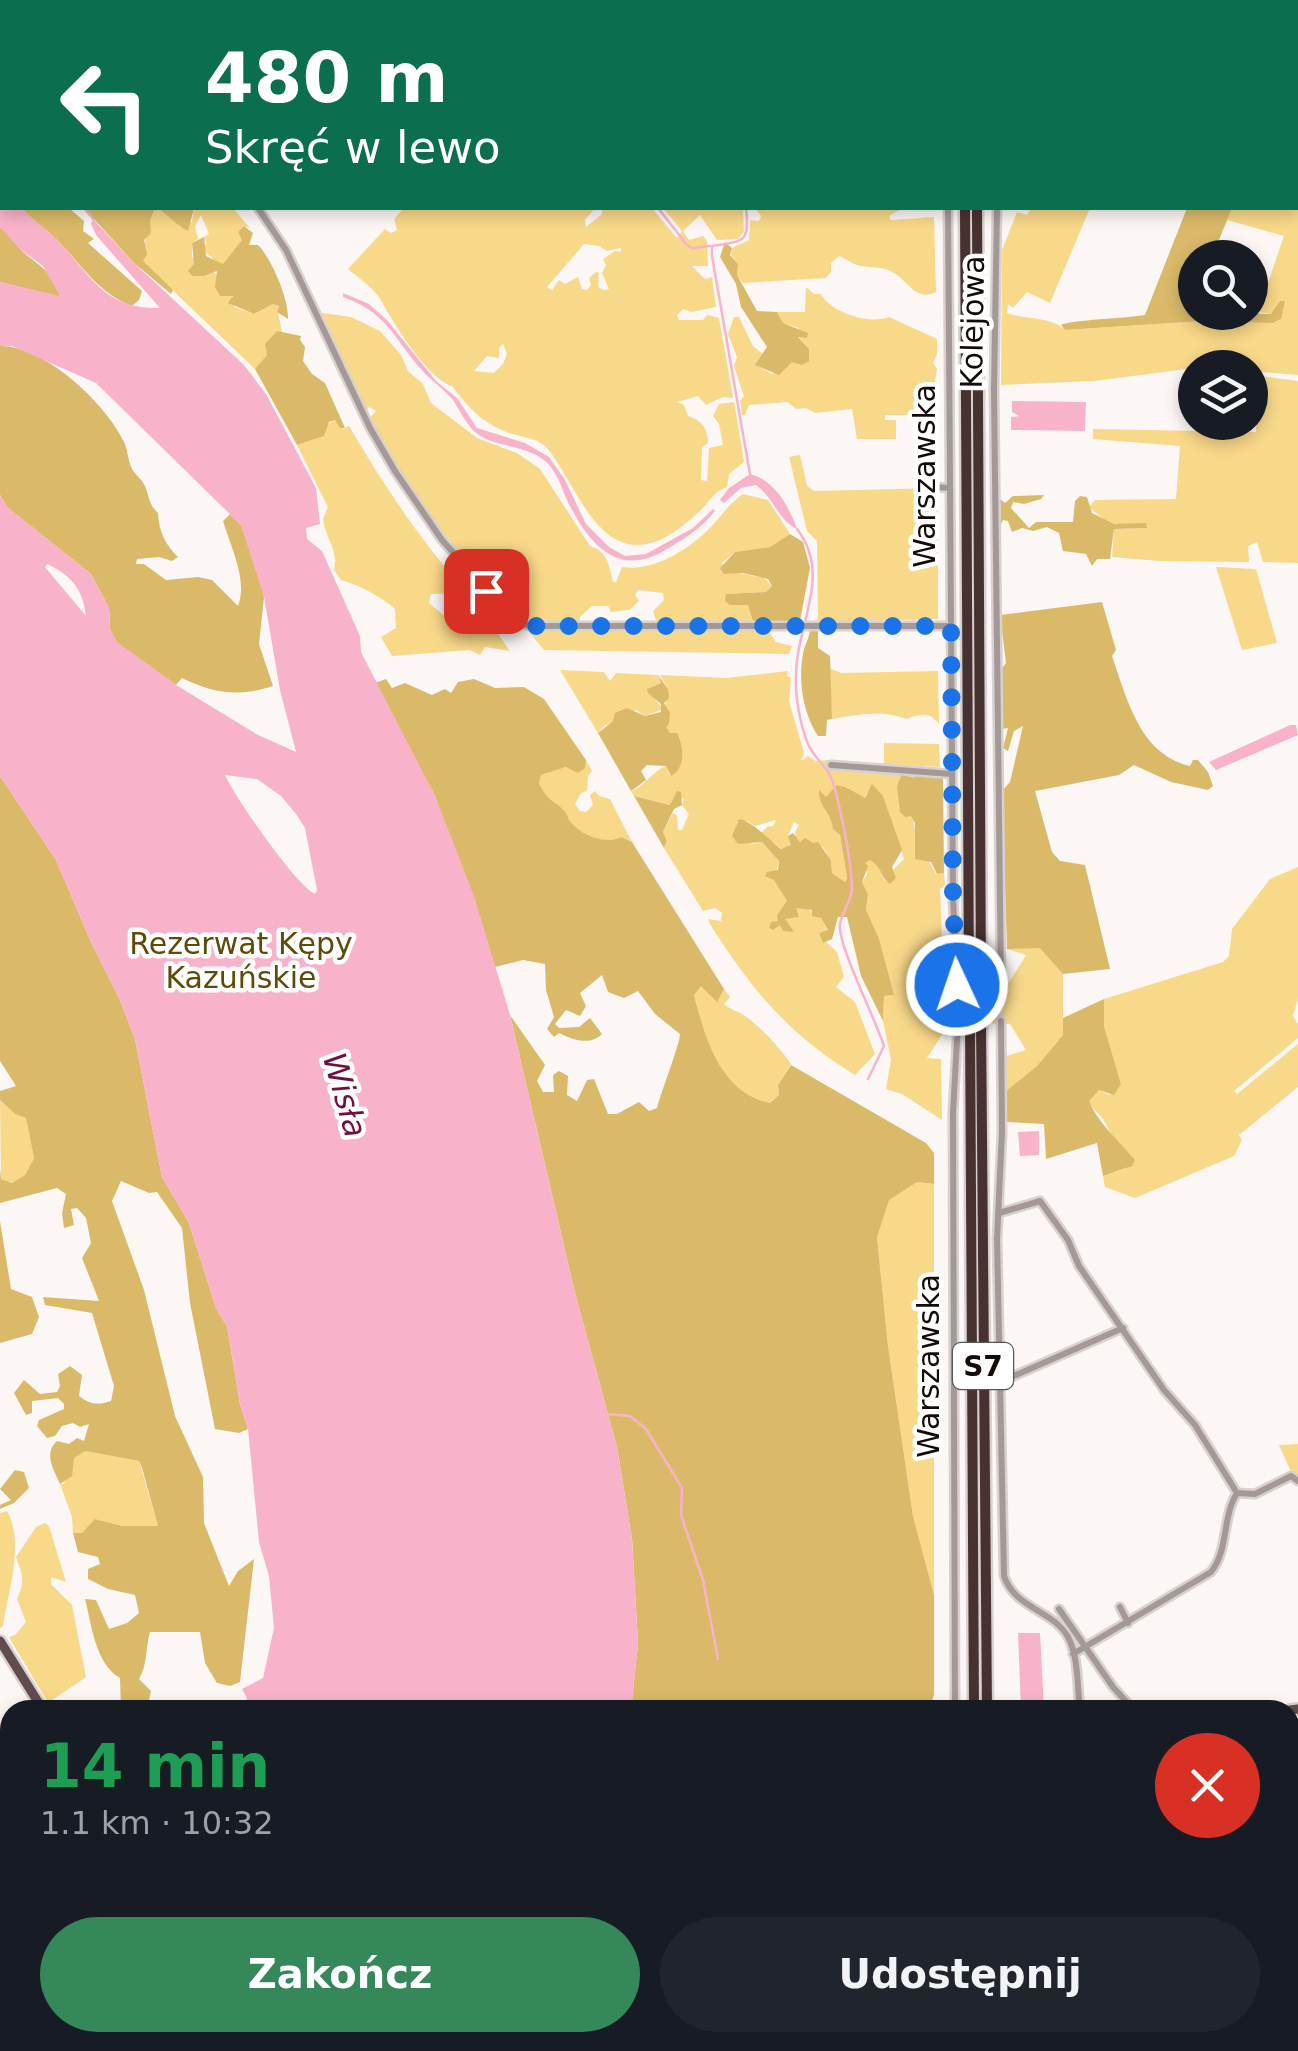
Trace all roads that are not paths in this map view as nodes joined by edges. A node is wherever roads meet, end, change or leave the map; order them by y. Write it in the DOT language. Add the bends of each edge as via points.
graph roads {
  1 [pos="259,210"];
  2 [pos="948,210"];
  3 [pos="965,210"];
  4 [pos="977,210"];
  5 [pos="998,210"];
  6 [pos="920,486"];
  7 [pos="950,488"];
  8 [pos="951,626"];
  9 [pos="831,765"];
  10 [pos="952,774"];
  11 [pos="1001,984"];
  12 [pos="969,985"];
  13 [pos="1001,1021"];
  14 [pos="970,1022"];
  15 [pos="999,1214"];
  16 [pos="1122,1328"];
  17 [pos="1000,1382"];
  18 [pos="1298,1481"];
  19 [pos="1237,1492"];
  20 [pos="1120,1608"];
  21 [pos="1059,1609"];
  22 [pos="1128,1623"];
  23 [pos="0,1640"];
  24 [pos="1086,1647"];
  25 [pos="1073,1654"];
  26 [pos="37,1700"];
  27 [pos="955,1700"];
  28 [pos="974,1700"];
  29 [pos="987,1700"];
  30 [pos="1079,1700"];
  31 [pos="1125,1700"];
  1 -- 8 [label="street" via="286,250 395,471 442,540 515,622"];
  2 -- 7 [label="street, Warszawska"];
  3 -- 12 [label="highway"];
  4 -- 12 [label="highway"];
  5 -- 11 [label="street, Kolejowa"];
  6 -- 7 [label="street"];
  7 -- 8 [label="street, Warszawska"];
  8 -- 10 [label="street, Warszawska"];
  9 -- 10 [label="street"];
  10 -- 12 [label="street, Warszawska"];
  13 -- 15 [label="street"];
  14 -- 27 [label="street, Warszawska" via="953,1113"];
  14 -- 28 [label="highway, S7"];
  14 -- 29 [label="highway, S7"];
  15 -- 16 [label="street" via="1040,1200"];
  15 -- 17 [label="street"];
  16 -- 17 [label="street"];
  16 -- 19 [label="street"];
  17 -- 25 [label="street" via="1004,1576 1018,1599 1062,1629"];
  18 -- 19 [label="street" via="1292,1476 1255,1494"];
  19 -- 22 [label="street" via="1212,1572"];
  20 -- 22 [label="street"];
  21 -- 24 [label="street"];
  22 -- 24 [label="street"];
  23 -- 26 [label="main road"];
  24 -- 25 [label="street"];
  24 -- 31 [label="street"];
  25 -- 30 [label="street"];
}
